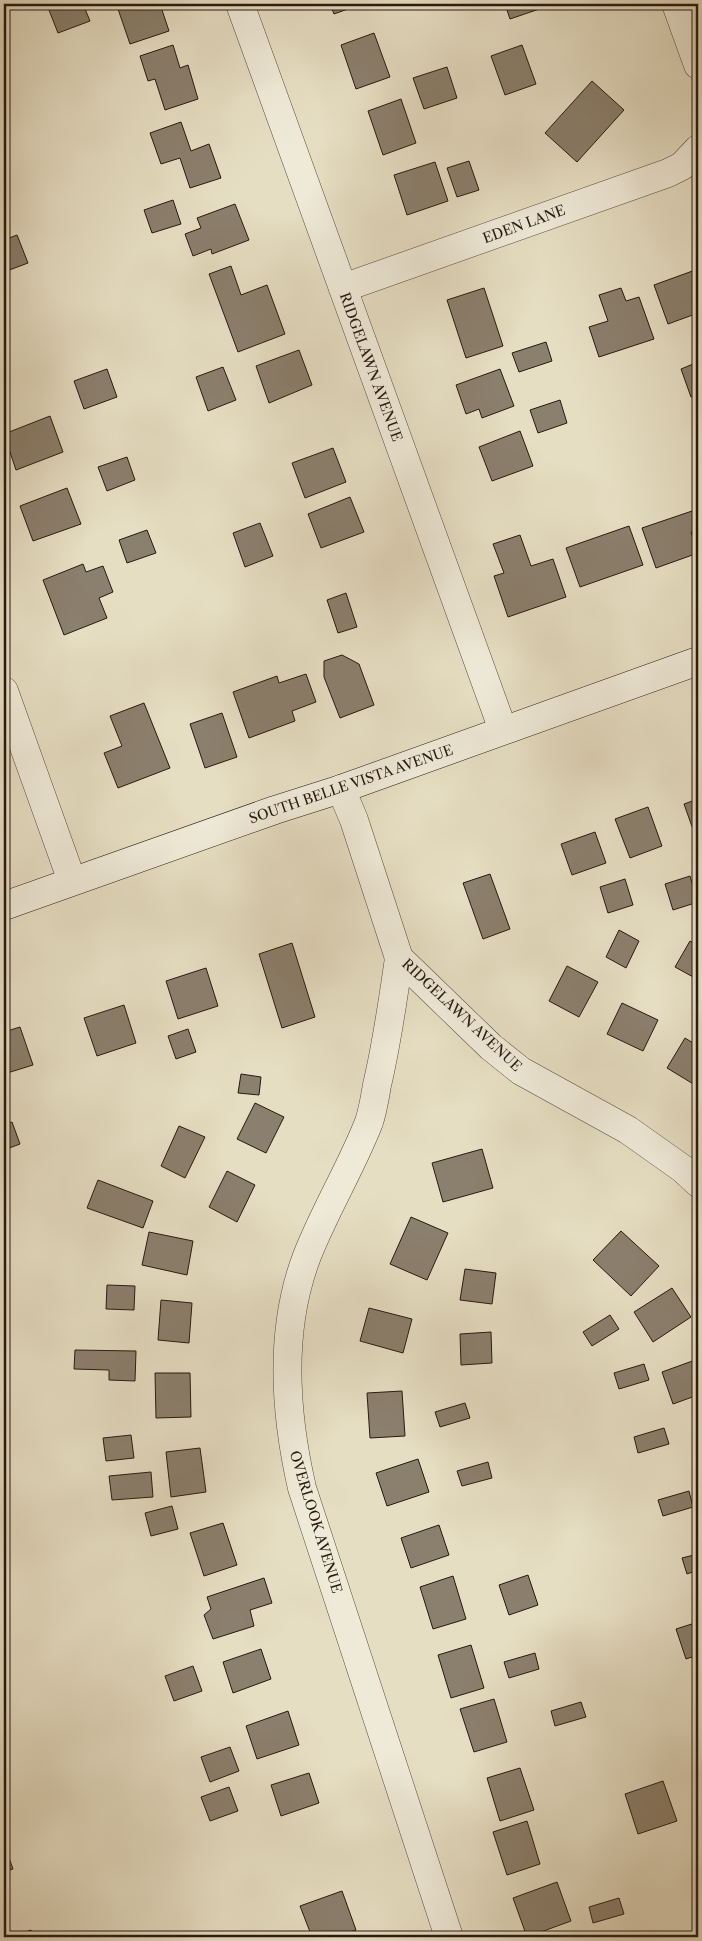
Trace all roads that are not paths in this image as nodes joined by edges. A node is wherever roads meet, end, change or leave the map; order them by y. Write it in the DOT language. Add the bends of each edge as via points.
graph roads {
  1 [pos="240,4"];
  2 [pos="676,4"];
  3 [pos="698,65"];
  4 [pos="698,149"];
  5 [pos="343,288"];
  6 [pos="698,661"];
  7 [pos="4,691"];
  8 [pos="503,730"];
  9 [pos="340,789"];
  10 [pos="72,881"];
  11 [pos="4,906"];
  12 [pos="400,958"];
  13 [pos="698,1183"];
  14 [pos="449,1937"];
  1 -- 5 [label="street, RIDGELAWN AVENUE"];
  2 -- 3 [label="street"];
  4 -- 5 [label="street, EDEN LANE" via="682,166 668,173"];
  5 -- 8 [label="street, RIDGELAWN AVENUE"];
  6 -- 8 [label="street, SOUTH BELLE VISTA AVENUE"];
  7 -- 10 [label="street"];
  8 -- 9 [label="street, SOUTH BELLE VISTA AVENUE"];
  9 -- 10 [label="street, SOUTH BELLE VISTA AVENUE"];
  9 -- 12 [label="street, RIDGELAWN AVENUE" via="354,820"];
  10 -- 11 [label="street, SOUTH BELLE VISTA AVENUE"];
  12 -- 13 [label="street, RIDGELAWN AVENUE" via="521,1072 628,1130 683,1168"];
  12 -- 14 [label="street, OVERLOOK AVENUE" via="381,1071 369,1120 307,1257 297,1295 290,1332 290,1416 302,1488"];
}
